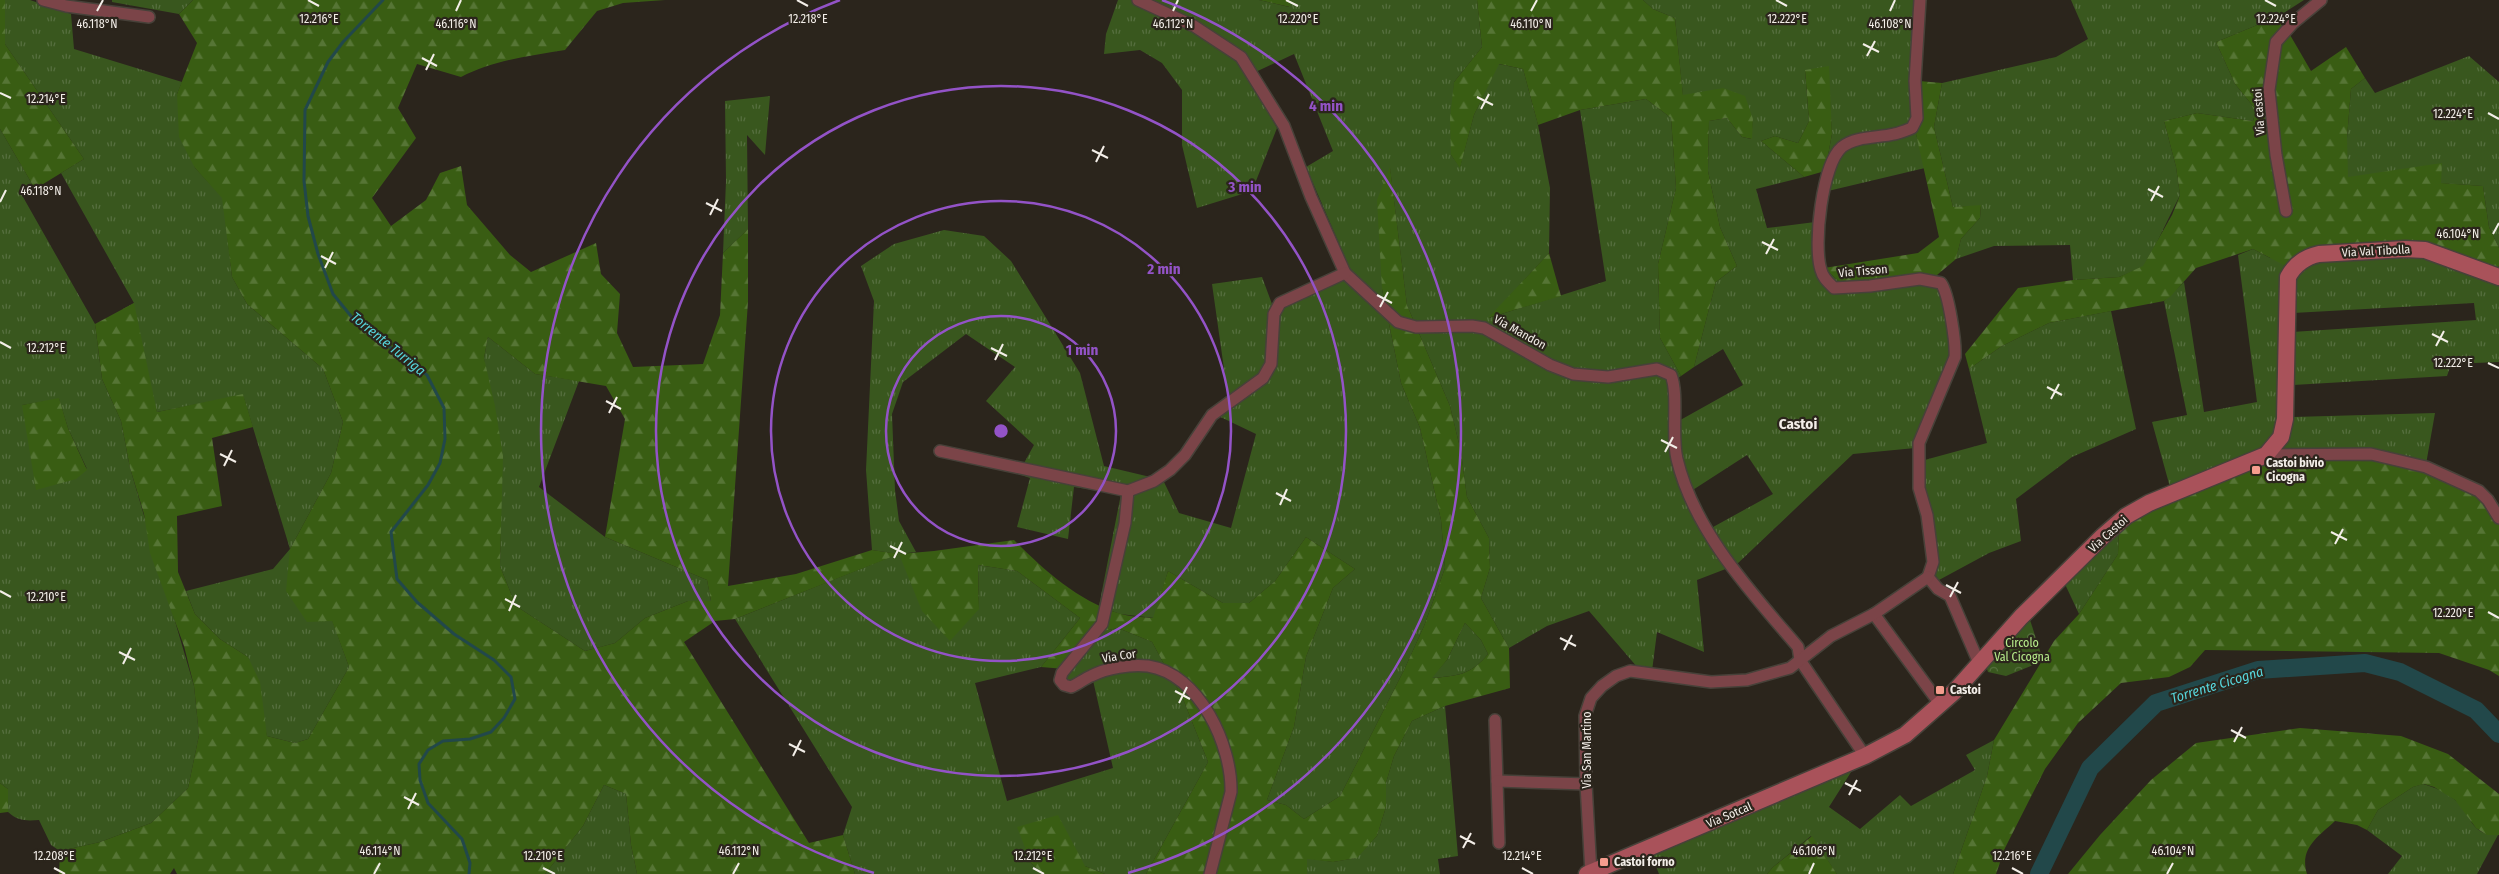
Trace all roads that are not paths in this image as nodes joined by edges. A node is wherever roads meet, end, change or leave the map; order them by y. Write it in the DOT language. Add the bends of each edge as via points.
graph roads {
  1 [pos="43,0"];
  2 [pos="1138,0"];
  3 [pos="1920,0"];
  4 [pos="2321,0"];
  5 [pos="149,17"];
  6 [pos="2286,211"];
  7 [pos="1345,273"];
  8 [pos="2288,277"];
  9 [pos="2499,277"];
  10 [pos="940,451"];
  11 [pos="2266,455"];
  12 [pos="1128,491"];
  13 [pos="2499,518"];
  14 [pos="1928,577"];
  15 [pos="1874,614"];
  16 [pos="1800,660"];
  17 [pos="1979,663"];
  18 [pos="1940,704"];
  19 [pos="1494,720"];
  20 [pos="1865,756"];
  21 [pos="1497,782"];
  22 [pos="1586,784"];
  23 [pos="1499,843"];
  24 [pos="1589,873"];
  25 [pos="1210,874"];
  1 -- 5 [label="street"];
  2 -- 7 [label="street, Via Mandon" via="1194,26 1241,57 1284,126 1311,198"];
  3 -- 14 [label="street, Via Tisson" via="1915,81 1917,118 1912,128 1858,140 1836,154 1829,168 1822,199 1819,237 1820,268 1825,280 1834,288 1920,279 1941,283 1946,290 1956,343 1955,357 1927,422 1919,450 1919,488 1927,515 1933,562"];
  4 -- 6 [label="street, Via castoi" via="2276,42 2269,90"];
  7 -- 12 [label="street" via="1280,304 1274,314 1271,364 1263,378 1212,415 1170,470 1154,481"];
  7 -- 16 [label="street, Via Mandon" via="1372,300 1406,326 1484,328 1550,365 1574,374 1608,377 1650,369 1668,372 1673,380 1675,451 1689,495 1736,573 1798,647"];
  8 -- 9 [label="street, Via Val Tibolla" via="2299,263 2312,256 2405,249 2425,250"];
  8 -- 11 [label="street, Via Castoi" via="2285,419 2281,437"];
  10 -- 12 [label="street"];
  11 -- 13 [label="street" via="2371,454 2426,467 2479,491"];
  11 -- 17 [label="street, Via Castoi" via="2149,503 2126,516"];
  12 -- 25 [label="street, Via Cor" via="1126,523 1102,624 1062,673 1060,680 1071,687 1111,670 1147,666 1172,676 1204,706 1217,727 1231,780 1231,792"];
  14 -- 15 [label="street, Via San Martino"];
  14 -- 17 [label="street" via="1938,589 1950,596"];
  15 -- 16 [label="street, Via San Martino" via="1831,636"];
  15 -- 18 [label="street"];
  16 -- 20 [label="street"];
  16 -- 22 [label="street, Via San Martino" via="1790,668 1747,680 1701,682 1638,671 1616,676 1595,692 1586,710"];
  17 -- 18 [label="street, Via Castoi"];
  18 -- 20 [label="street, Via Castoi" via="1905,735"];
  19 -- 21 [label="street"];
  20 -- 24 [label="street, Via Sotcal"];
  21 -- 22 [label="street"];
  21 -- 23 [label="street"];
  22 -- 24 [label="street, Via San Martino"];
}
